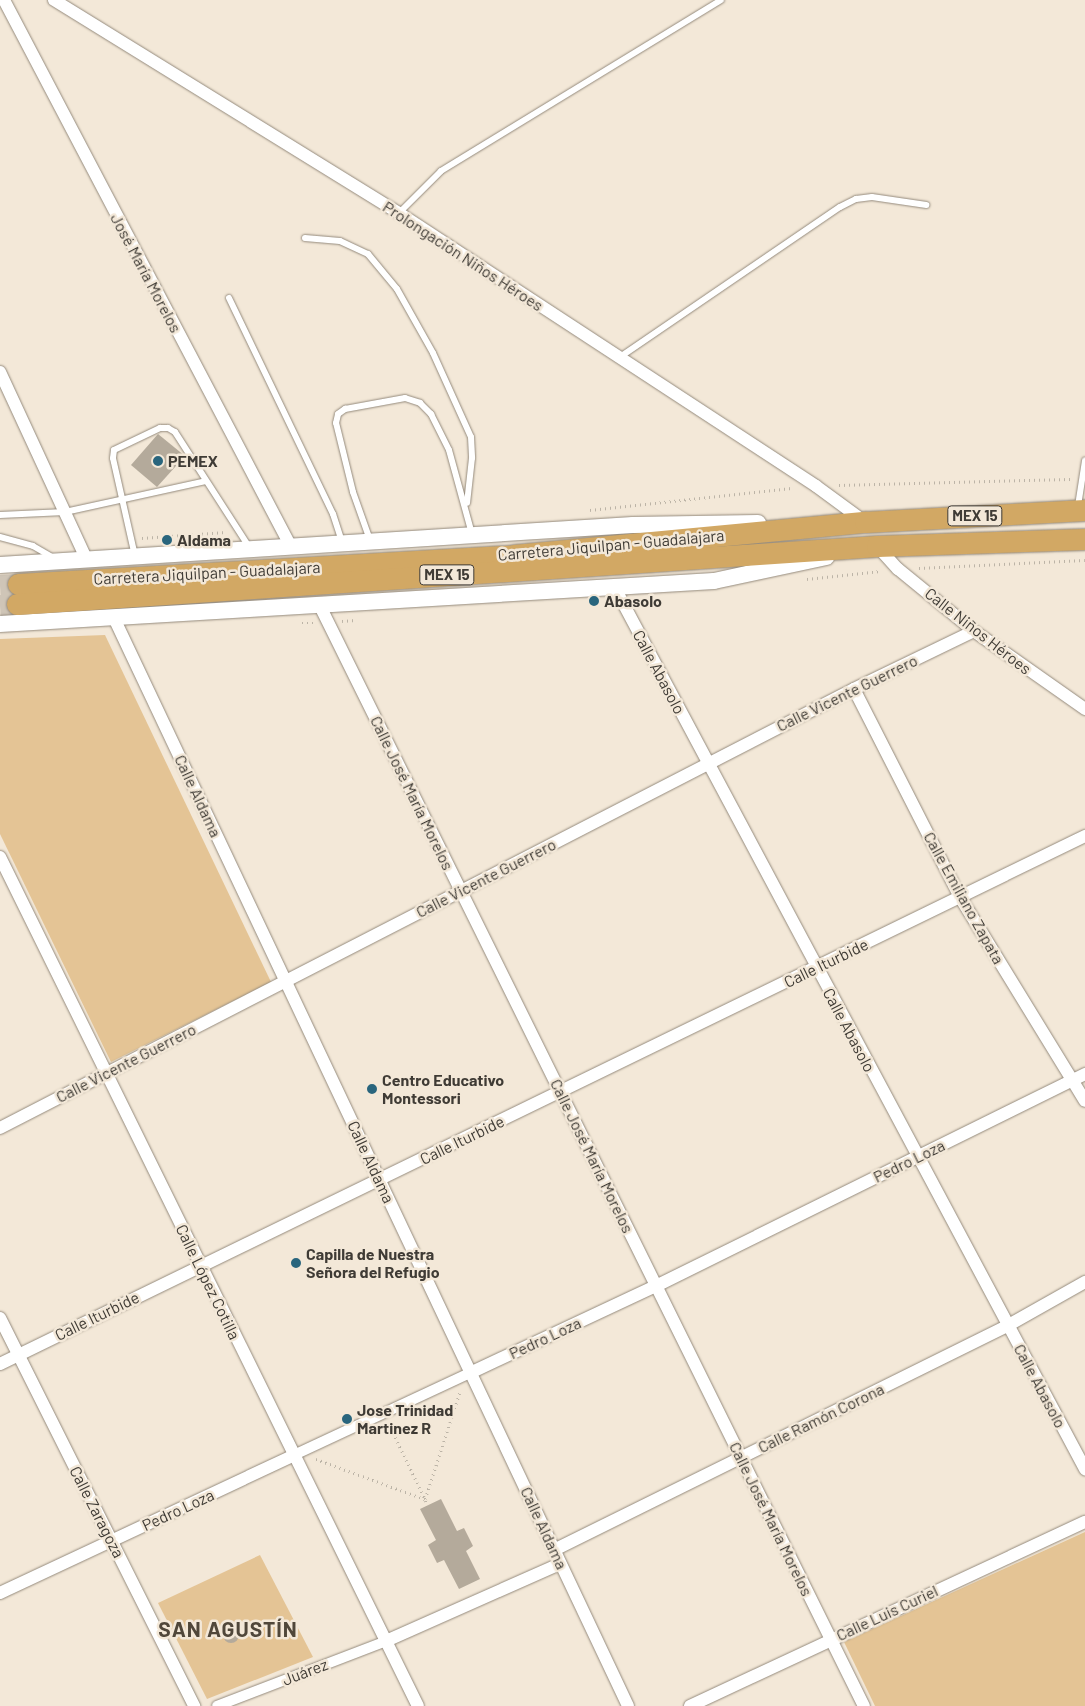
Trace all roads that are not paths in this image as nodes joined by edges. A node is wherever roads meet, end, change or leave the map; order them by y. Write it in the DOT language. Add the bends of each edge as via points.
graph roads {
  1 [pos="4,0"];
  2 [pos="54,0"];
  3 [pos="721,0"];
  4 [pos="926,205"];
  5 [pos="398,213"];
  6 [pos="305,238"];
  7 [pos="229,298"];
  8 [pos="620,357"];
  9 [pos="0,372"];
  10 [pos="1085,461"];
  11 [pos="206,481"];
  12 [pos="123,500"];
  13 [pos="466,505"];
  14 [pos="1081,510"];
  15 [pos="65,512"];
  16 [pos="0,515"];
  17 [pos="865,522"];
  18 [pos="472,535"];
  19 [pos="0,536"];
  20 [pos="1085,539"];
  21 [pos="370,541"];
  22 [pos="342,542"];
  23 [pos="290,545"];
  24 [pos="878,546"];
  25 [pos="251,550"];
  26 [pos="135,557"];
  27 [pos="57,560"];
  28 [pos="87,560"];
  29 [pos="0,565"];
  30 [pos="615,588"];
  31 [pos="320,606"];
  32 [pos="114,618"];
  33 [pos="0,624"];
  34 [pos="974,631"];
  35 [pos="854,688"];
  36 [pos="1085,710"];
  37 [pos="708,764"];
  38 [pos="1085,836"];
  39 [pos="0,857"];
  40 [pos="461,891"];
  41 [pos="960,896"];
  42 [pos="815,968"];
  43 [pos="285,981"];
  44 [pos="107,1073"];
  45 [pos="1085,1074"];
  46 [pos="1073,1080"];
  47 [pos="561,1093"];
  48 [pos="1085,1102"];
  49 [pos="0,1128"];
  50 [pos="917,1157"];
  51 [pos="380,1180"];
  52 [pos="200,1266"];
  53 [pos="1085,1282"];
  54 [pos="656,1286"];
  55 [pos="0,1318"];
  56 [pos="1007,1326"];
  57 [pos="18,1355"];
  58 [pos="0,1364"];
  59 [pos="468,1374"];
  60 [pos="297,1454"];
  61 [pos="741,1458"];
  62 [pos="1085,1470"];
  63 [pos="1085,1522"];
  64 [pos="112,1541"];
  65 [pos="554,1550"];
  66 [pos="560,1564"];
  67 [pos="0,1593"];
  68 [pos="830,1639"];
  69 [pos="390,1640"];
  70 [pos="194,1706"];
  71 [pos="217,1706"];
  72 [pos="418,1706"];
  73 [pos="628,1706"];
  74 [pos="690,1706"];
  75 [pos="864,1706"];
  1 -- 23 [label="street, José María Morelos"];
  2 -- 5 [label="street, Prolongación Niños Héroes"];
  3 -- 5 [label="lane" via="440,170"];
  4 -- 8 [label="lane" via="872,197 856,199"];
  5 -- 8 [label="street, Prolongación Niños Héroes"];
  6 -- 13 [label="lane" via="340,241 368,254 397,288 433,354 471,437 472,458"];
  7 -- 22 [label="lane" via="332,514"];
  8 -- 17 [label="street, Prolongación Niños Héroes"];
  9 -- 15 [label="street"];
  10 -- 14 [label="lane"];
  11 -- 12 [label="lane"];
  11 -- 12 [label="lane" via="175,432 160,428 114,450"];
  11 -- 25 [label="lane"];
  12 -- 15 [label="lane"];
  12 -- 26 [label="lane"];
  13 -- 18 [label="lane"];
  13 -- 21 [label="lane" via="449,450 431,414 420,403 405,398 345,409 338,414 336,423 353,492"];
  14 -- 17 [label="highway, Carretera Jiquilpan - Guadalajara / MEX 15"];
  15 -- 16 [label="lane"];
  15 -- 28 [label="street"];
  17 -- 18 [label="street" via="634,524"];
  17 -- 24 [label="highway, Carretera Jiquilpan - Guadalajara / MEX 15" via="514,555 18,594"];
  18 -- 21 [label="street"];
  19 -- 27 [label="lane" via="34,546"];
  20 -- 24 [label="highway, Carretera Jiquilpan - Guadalajara / MEX 15"];
  21 -- 22 [label="street"];
  22 -- 23 [label="street"];
  23 -- 25 [label="street"];
  24 -- 30 [label="street" via="714,581"];
  24 -- 34 [label="street, Calle Niños Héroes" via="898,569"];
  25 -- 26 [label="street"];
  26 -- 28 [label="street"];
  27 -- 28 [label="street"];
  27 -- 29 [label="street"];
  30 -- 31 [label="street"];
  30 -- 37 [label="street, Calle Abasolo"];
  31 -- 32 [label="street"];
  31 -- 40 [label="street, Calle José María Morelos"];
  32 -- 33 [label="street"];
  32 -- 43 [label="street, Calle Aldama"];
  34 -- 35 [label="street, Calle Vicente Guerrero"];
  34 -- 36 [label="street, Calle Niños Héroes"];
  35 -- 37 [label="street, Calle Vicente Guerrero"];
  35 -- 41 [label="street, Calle Emiliano Zapata"];
  37 -- 40 [label="street, Calle Vicente Guerrero"];
  37 -- 42 [label="street, Calle Abasolo"];
  38 -- 41 [label="street, Calle Iturbide"];
  39 -- 44 [label="street, Calle López Cotilla"];
  40 -- 43 [label="street, Calle Vicente Guerrero"];
  40 -- 47 [label="street, Calle José María Morelos"];
  41 -- 42 [label="street, Calle Iturbide"];
  41 -- 46 [label="street, Calle Emiliano Zapata"];
  42 -- 47 [label="street, Calle Iturbide"];
  42 -- 50 [label="street, Calle Abasolo"];
  43 -- 44 [label="street, Calle Vicente Guerrero"];
  43 -- 51 [label="street, Calle Aldama"];
  44 -- 49 [label="street, Calle Vicente Guerrero"];
  44 -- 52 [label="street, Calle López Cotilla"];
  45 -- 46 [label="street, Pedro Loza"];
  46 -- 48 [label="street, Calle Emiliano Zapata"];
  46 -- 50 [label="street, Pedro Loza"];
  47 -- 51 [label="street, Calle Iturbide"];
  47 -- 54 [label="street, Calle José María Morelos"];
  50 -- 54 [label="street, Pedro Loza"];
  50 -- 56 [label="street, Calle Abasolo"];
  51 -- 52 [label="street, Calle Iturbide"];
  51 -- 59 [label="street, Calle Aldama"];
  52 -- 57 [label="street, Calle Iturbide"];
  52 -- 60 [label="street, Calle López Cotilla"];
  53 -- 56 [label="street, Calle Ramón Corona"];
  54 -- 59 [label="street, Pedro Loza"];
  54 -- 61 [label="street, Calle José María Morelos"];
  55 -- 57 [label="street, Calle Zaragoza"];
  56 -- 61 [label="street, Calle Ramón Corona"];
  56 -- 62 [label="street, Calle Abasolo"];
  57 -- 58 [label="street, Calle Iturbide"];
  57 -- 64 [label="street, Calle Zaragoza"];
  59 -- 60 [label="street, Pedro Loza"];
  59 -- 65 [label="street, Calle Aldama"];
  60 -- 64 [label="street, Pedro Loza"];
  60 -- 69 [label="street, Calle López Cotilla"];
  61 -- 65 [label="street, Calle Ramón Corona"];
  61 -- 68 [label="street, Calle José María Morelos"];
  63 -- 68 [label="street, Calle Luis Curiel"];
  64 -- 67 [label="street, Pedro Loza"];
  64 -- 70 [label="street, Calle Zaragoza"];
  65 -- 66 [label="street, Calle Aldama"];
  66 -- 69 [label="street"];
  66 -- 73 [label="street, Calle Aldama"];
  68 -- 74 [label="street, Calle Luis Curiel"];
  68 -- 75 [label="street, Calle José María Morelos"];
  69 -- 71 [label="street, Juárez"];
  69 -- 72 [label="street, Calle López Cotilla"];
}
